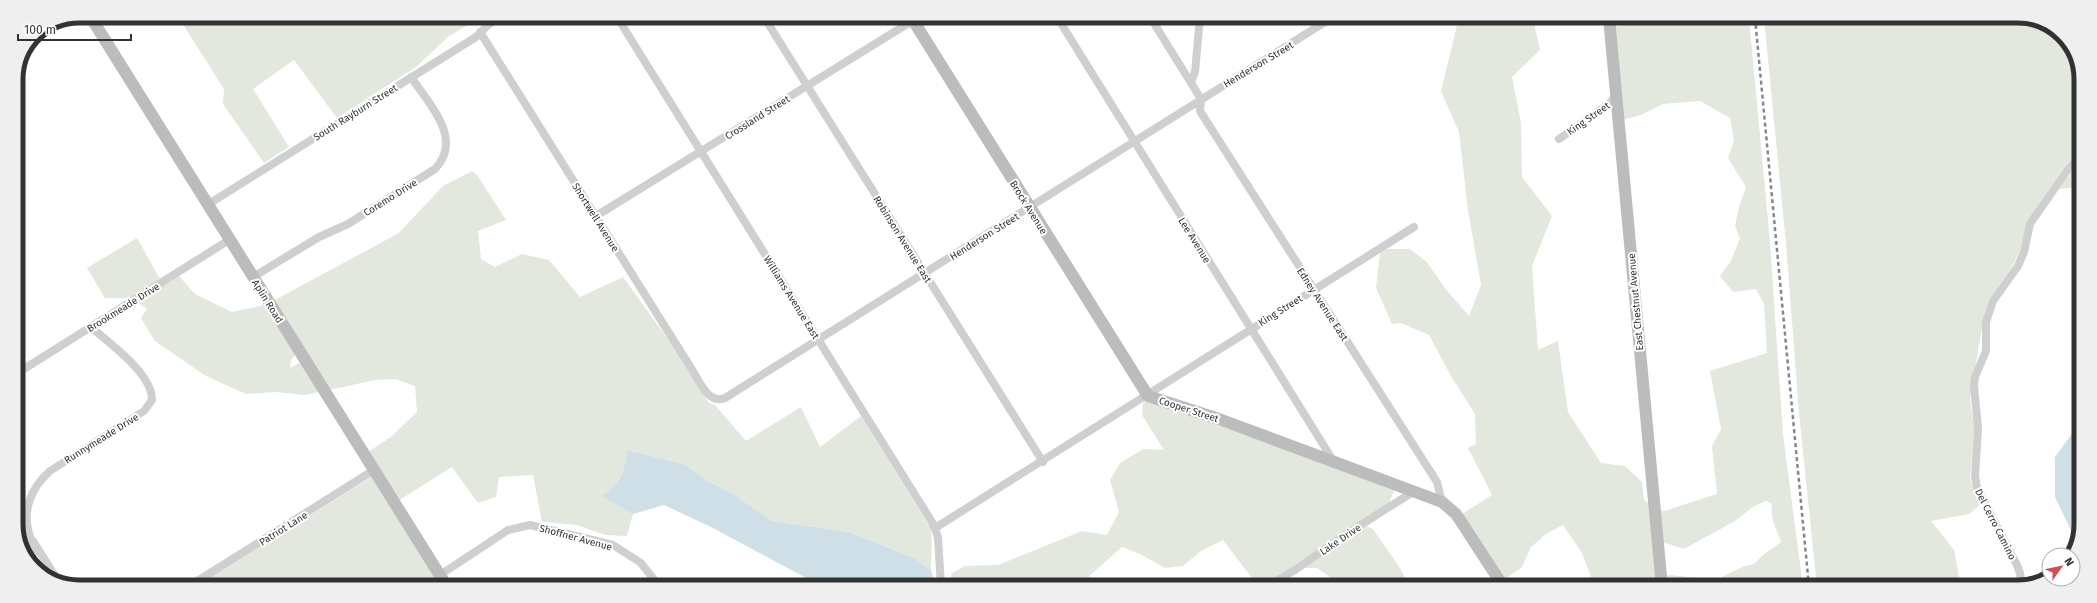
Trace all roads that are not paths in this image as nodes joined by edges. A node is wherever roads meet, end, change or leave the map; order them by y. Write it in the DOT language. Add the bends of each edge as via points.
graph roads {
  1 [pos="94,23"];
  2 [pos="492,23"];
  3 [pos="621,23"];
  4 [pos="768,23"];
  5 [pos="906,23"];
  6 [pos="917,23"];
  7 [pos="1061,23"];
  8 [pos="1154,23"];
  9 [pos="1199,23"];
  10 [pos="1323,23"];
  11 [pos="1609,23"];
  12 [pos="480,32"];
  13 [pos="411,77"];
  14 [pos="1191,82"];
  15 [pos="807,86"];
  16 [pos="1616,95"];
  17 [pos="1201,99"];
  18 [pos="1559,139"];
  19 [pos="1134,141"];
  20 [pos="702,152"];
  21 [pos="2074,162"];
  22 [pos="207,205"];
  23 [pos="1029,208"];
  24 [pos="596,216"];
  25 [pos="1414,227"];
  26 [pos="229,240"];
  27 [pos="925,274"];
  28 [pos="253,277"];
  29 [pos="1314,289"];
  30 [pos="91,327"];
  31 [pos="1252,328"];
  32 [pos="818,339"];
  33 [pos="23,370"];
  34 [pos="1148,396"];
  35 [pos="714,400"];
  36 [pos="1042,462"];
  37 [pos="1334,462"];
  38 [pos="374,470"];
  39 [pos="1414,492"];
  40 [pos="1442,502"];
  41 [pos="935,528"];
  42 [pos="29,534"];
  43 [pos="32,555"];
  44 [pos="54,574"];
  45 [pos="440,575"];
  46 [pos="199,580"];
  47 [pos="443,580"];
  48 [pos="654,580"];
  49 [pos="941,580"];
  50 [pos="1278,580"];
  51 [pos="1499,580"];
  52 [pos="1661,580"];
  53 [pos="2021,580"];
  1 -- 22 [label="street, Aplin Road"];
  2 -- 12 [label="street, South Rayburn Street"];
  3 -- 20 [label="street, Williams Avenue East"];
  4 -- 15 [label="street, Robinson Avenue East"];
  5 -- 15 [label="street, Crossland Street"];
  6 -- 23 [label="street, Brock Avenue"];
  7 -- 19 [label="street, Lee Avenue"];
  8 -- 14 [label="street, Edney Avenue East"];
  9 -- 14 [label="street" via="1195,72"];
  10 -- 17 [label="street, Henderson Street"];
  11 -- 16 [label="street, East Chestnut Avenue"];
  12 -- 13 [label="street, South Rayburn Street"];
  12 -- 24 [label="street, Shortwell Avenue"];
  13 -- 22 [label="street, South Rayburn Street"];
  13 -- 28 [label="street, Coremo Drive" via="445,131 447,147 440,164 348,224 319,237"];
  14 -- 17 [label="street, Edney Avenue East"];
  15 -- 20 [label="street, Crossland Street"];
  15 -- 27 [label="street, Robinson Avenue East"];
  16 -- 18 [label="street, King Street" via="1610,103"];
  16 -- 52 [label="street, East Chestnut Avenue"];
  17 -- 19 [label="street, Henderson Street"];
  17 -- 29 [label="street, Edney Avenue East" via="1200,111"];
  19 -- 23 [label="street, Henderson Street"];
  19 -- 31 [label="street, Lee Avenue"];
  20 -- 24 [label="street, Crossland Street"];
  20 -- 32 [label="street, Williams Avenue East"];
  21 -- 53 [label="street, Del Cerro Camino" via="2034,218 2018,266 1993,301 1986,322 1986,351 1975,377 1978,428 1975,476 1977,488 2017,565"];
  22 -- 26 [label="street, Aplin Road"];
  23 -- 27 [label="street, Henderson Street"];
  23 -- 34 [label="street, Brock Avenue"];
  24 -- 35 [label="street, Shortwell Avenue" via="691,368"];
  25 -- 29 [label="street, King Street"];
  26 -- 28 [label="street, Aplin Road"];
  26 -- 30 [label="street, Brookmeade Drive"];
  27 -- 32 [label="street, Henderson Street"];
  27 -- 36 [label="street, Robinson Avenue East"];
  28 -- 38 [label="street, Aplin Road"];
  29 -- 31 [label="street, King Street"];
  29 -- 40 [label="street, Edney Avenue East" via="1437,482"];
  30 -- 33 [label="street, Brookmeade Drive"];
  30 -- 42 [label="street, Runnymeade Drive" via="138,370 151,390 151,404 43,476 29,500 26,516"];
  31 -- 34 [label="street, King Street"];
  31 -- 37 [label="street, Lee Avenue"];
  32 -- 35 [label="street, Henderson Street" via="725,398"];
  32 -- 41 [label="street, Williams Avenue East"];
  34 -- 36 [label="street, Cooper Street"];
  34 -- 37 [label="street, Cooper Street" via="1219,419"];
  36 -- 41 [label="street, Cooper Street"];
  37 -- 39 [label="street, Cooper Street"];
  38 -- 45 [label="street, Aplin Road"];
  38 -- 46 [label="street, Patriot Lane"];
  39 -- 40 [label="street, Cooper Street"];
  39 -- 50 [label="street, Lake Drive"];
  40 -- 51 [label="street" via="1456,514"];
  41 -- 49 [label="street, Williams Avenue East" via="938,537"];
  42 -- 43 [label="street, Runnymeade Drive" via="34,549"];
  42 -- 44 [label="street"];
  45 -- 47 [label="street, Aplin Road"];
  45 -- 48 [label="street, Shoffner Avenue" via="508,530 534,526 613,545 641,563"];
}
